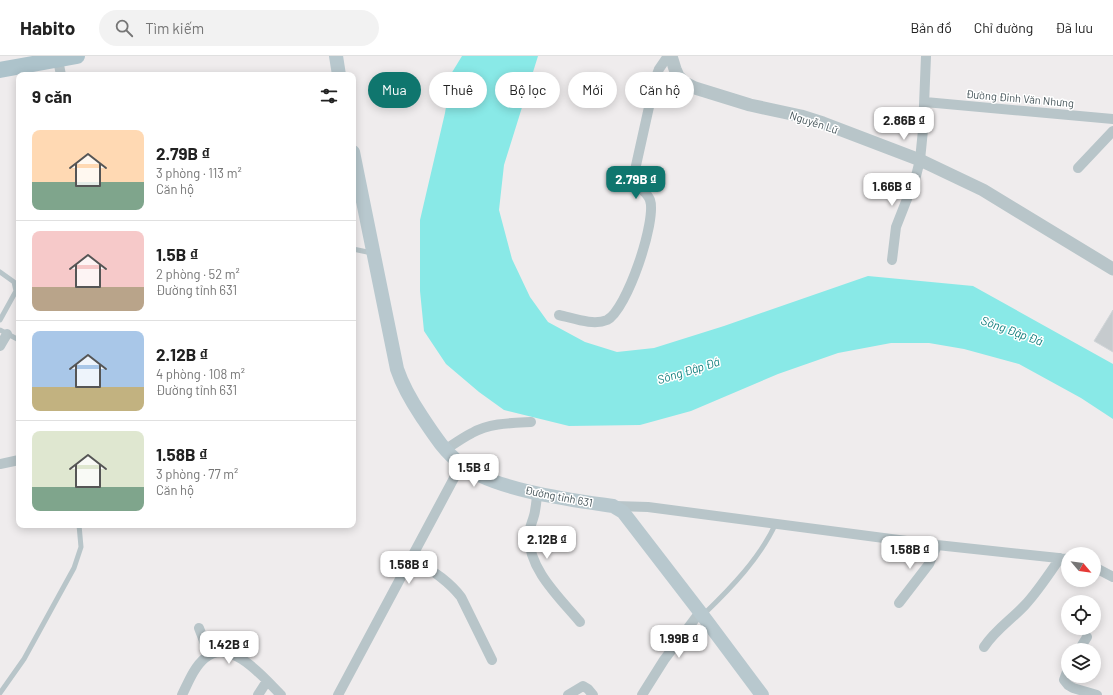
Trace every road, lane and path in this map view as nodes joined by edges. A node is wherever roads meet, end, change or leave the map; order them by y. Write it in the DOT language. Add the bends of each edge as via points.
graph roads {
  1 [pos="77,56"];
  2 [pos="336,56"];
  3 [pos="668,56"];
  4 [pos="672,56"];
  5 [pos="926,56"];
  6 [pos="60,67"];
  7 [pos="0,70"];
  8 [pos="339,72"];
  9 [pos="925,102"];
  10 [pos="1113,119"];
  11 [pos="1113,131"];
  12 [pos="920,160"];
  13 [pos="1078,168"];
  14 [pos="356,171"];
  15 [pos="356,250"];
  16 [pos="373,254"];
  17 [pos="892,260"];
  18 [pos="1113,269"];
  19 [pos="0,272"];
  20 [pos="559,315"];
  21 [pos="0,320"];
  22 [pos="3,332"];
  23 [pos="16,338"];
  24 [pos="0,346"];
  25 [pos="531,422"];
  26 [pos="445,450"];
  27 [pos="16,461"];
  28 [pos="0,464"];
  29 [pos="461,465"];
  30 [pos="537,493"];
  31 [pos="613,506"];
  32 [pos="776,523"];
  33 [pos="80,528"];
  34 [pos="937,545"];
  35 [pos="411,557"];
  36 [pos="1061,558"];
  37 [pos="1061,561"];
  38 [pos="1101,571"];
  39 [pos="1113,578"];
  40 [pos="899,603"];
  41 [pos="701,614"];
  42 [pos="580,622"];
  43 [pos="199,628"];
  44 [pos="1087,636"];
  45 [pos="1083,643"];
  46 [pos="984,647"];
  47 [pos="209,654"];
  48 [pos="492,660"];
  49 [pos="267,681"];
  50 [pos="1066,683"];
  51 [pos="0,693"];
  52 [pos="182,695"];
  53 [pos="258,695"];
  54 [pos="281,695"];
  55 [pos="338,695"];
  56 [pos="568,695"];
  57 [pos="594,695"];
  58 [pos="642,695"];
  59 [pos="762,695"];
  60 [pos="1097,695"];
  1 -- 6 [label="main road"];
  2 -- 8 [label="main road"];
  3 -- 20 [label="street" via="654,80 633,179 647,195 651,204 645,244 636,272 615,314 605,320 590,322"];
  4 -- 12 [label="street, Nguyễn Lữ" via="678,76 696,88 750,105 823,123"];
  5 -- 9 [label="street"];
  6 -- 7 [label="main road" via="27,65"];
  9 -- 10 [label="street, Đường Đinh Văn Nhưng"];
  9 -- 12 [label="street"];
  11 -- 13 [label="street"];
  12 -- 17 [label="street" via="896,227"];
  12 -- 18 [label="street, Nguyễn Lữ" via="983,190"];
  14 -- 16 [label="main road, Đường tỉnh 631"];
  15 -- 16 [label="lane"];
  16 -- 26 [label="main road, Đường tỉnh 631" via="397,369 419,412"];
  19 -- 21 [label="lane" via="14,282 16,291"];
  22 -- 23 [label="lane"];
  22 -- 24 [label="street"];
  25 -- 26 [label="street" via="486,427 472,432"];
  26 -- 29 [label="main road, Đường tỉnh 631"];
  27 -- 28 [label="street"];
  29 -- 30 [label="main road, Đường tỉnh 631" via="486,478"];
  29 -- 35 [label="street"];
  30 -- 31 [label="main road, Đường tỉnh 631"];
  30 -- 42 [label="street" via="536,510 529,533 532,552 546,581"];
  31 -- 32 [label="street" via="648,507"];
  31 -- 41 [label="main road, Đường tỉnh 631" via="630,520"];
  32 -- 34 [label="street"];
  32 -- 41 [label="lane" via="759,553 721,597"];
  33 -- 51 [label="lane" via="81,547 74,568 24,659"];
  34 -- 36 [label="street"];
  34 -- 40 [label="street" via="929,564"];
  35 -- 48 [label="street" via="445,579 454,588 467,608"];
  35 -- 55 [label="street"];
  37 -- 46 [label="street" via="1025,605 998,629"];
  38 -- 39 [label="street"];
  41 -- 58 [label="street" via="664,660"];
  41 -- 59 [label="main road, Đường tỉnh 631"];
  43 -- 47 [label="street"];
  44 -- 45 [label="street"];
  47 -- 49 [label="street" via="217,652 240,657"];
  47 -- 52 [label="street" via="201,662"];
  49 -- 53 [label="street"];
  49 -- 54 [label="street"];
  50 -- 60 [label="street"];
  56 -- 57 [label="street" via="583,686"];
}
